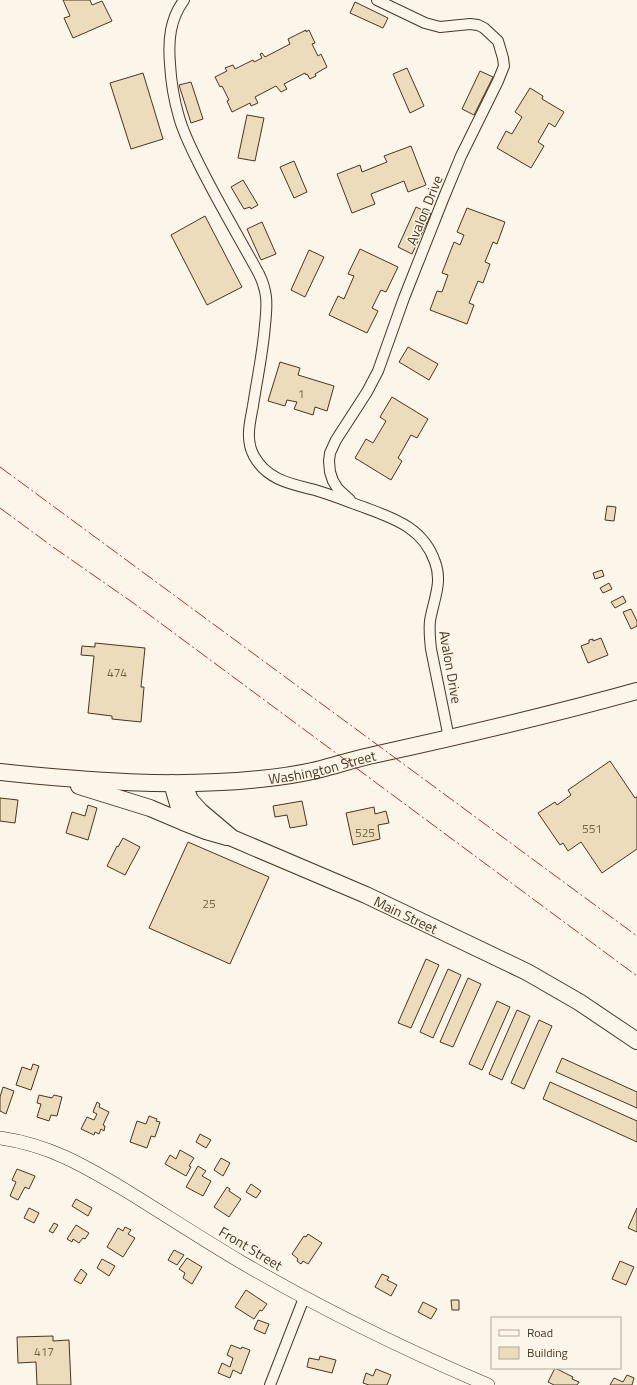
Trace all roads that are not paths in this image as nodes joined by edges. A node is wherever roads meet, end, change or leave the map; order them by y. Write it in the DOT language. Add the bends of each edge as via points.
graph roads {
  1 [pos="184,0"];
  2 [pos="377,0"];
  3 [pos="354,504"];
  4 [pos="637,691"];
  5 [pos="450,738"];
  6 [pos="0,772"];
  7 [pos="48,777"];
  8 [pos="178,784"];
  9 [pos="195,827"];
  10 [pos="232,838"];
  11 [pos="637,1042"];
  12 [pos="0,1138"];
  13 [pos="304,1298"];
  14 [pos="270,1385"];
  15 [pos="488,1385"];
  1 -- 3 [label="street, Avalon Drive" via="174,17 169,54 171,82 179,118 210,188 264,285 264,333 248,433 253,455 260,466 281,481"];
  2 -- 3 [label="street, Avalon Drive" via="425,23 440,27 470,24 484,28 498,41 504,66 461,156 404,298 378,371 330,454 333,481"];
  3 -- 5 [label="street, Avalon Drive" via="403,523 423,541 436,562 438,589 429,635"];
  4 -- 5 [label="main road, Washington Street"];
  5 -- 8 [label="main road, Washington Street" via="278,777"];
  6 -- 7 [label="main road, Washington Street"];
  7 -- 8 [label="main road, Washington Street"];
  7 -- 9 [label="main road" via="106,793"];
  8 -- 9 [label="main road" via="180,811"];
  8 -- 10 [label="main road, Main Street" via="200,811"];
  9 -- 10 [label="main road"];
  10 -- 11 [label="main road, Main Street" via="366,895 527,972 579,1002"];
  12 -- 13 [label="street, Front Street" via="14,1140 68,1158 93,1171"];
  13 -- 14 [label="street"];
  13 -- 15 [label="street, Front Street"];
}
